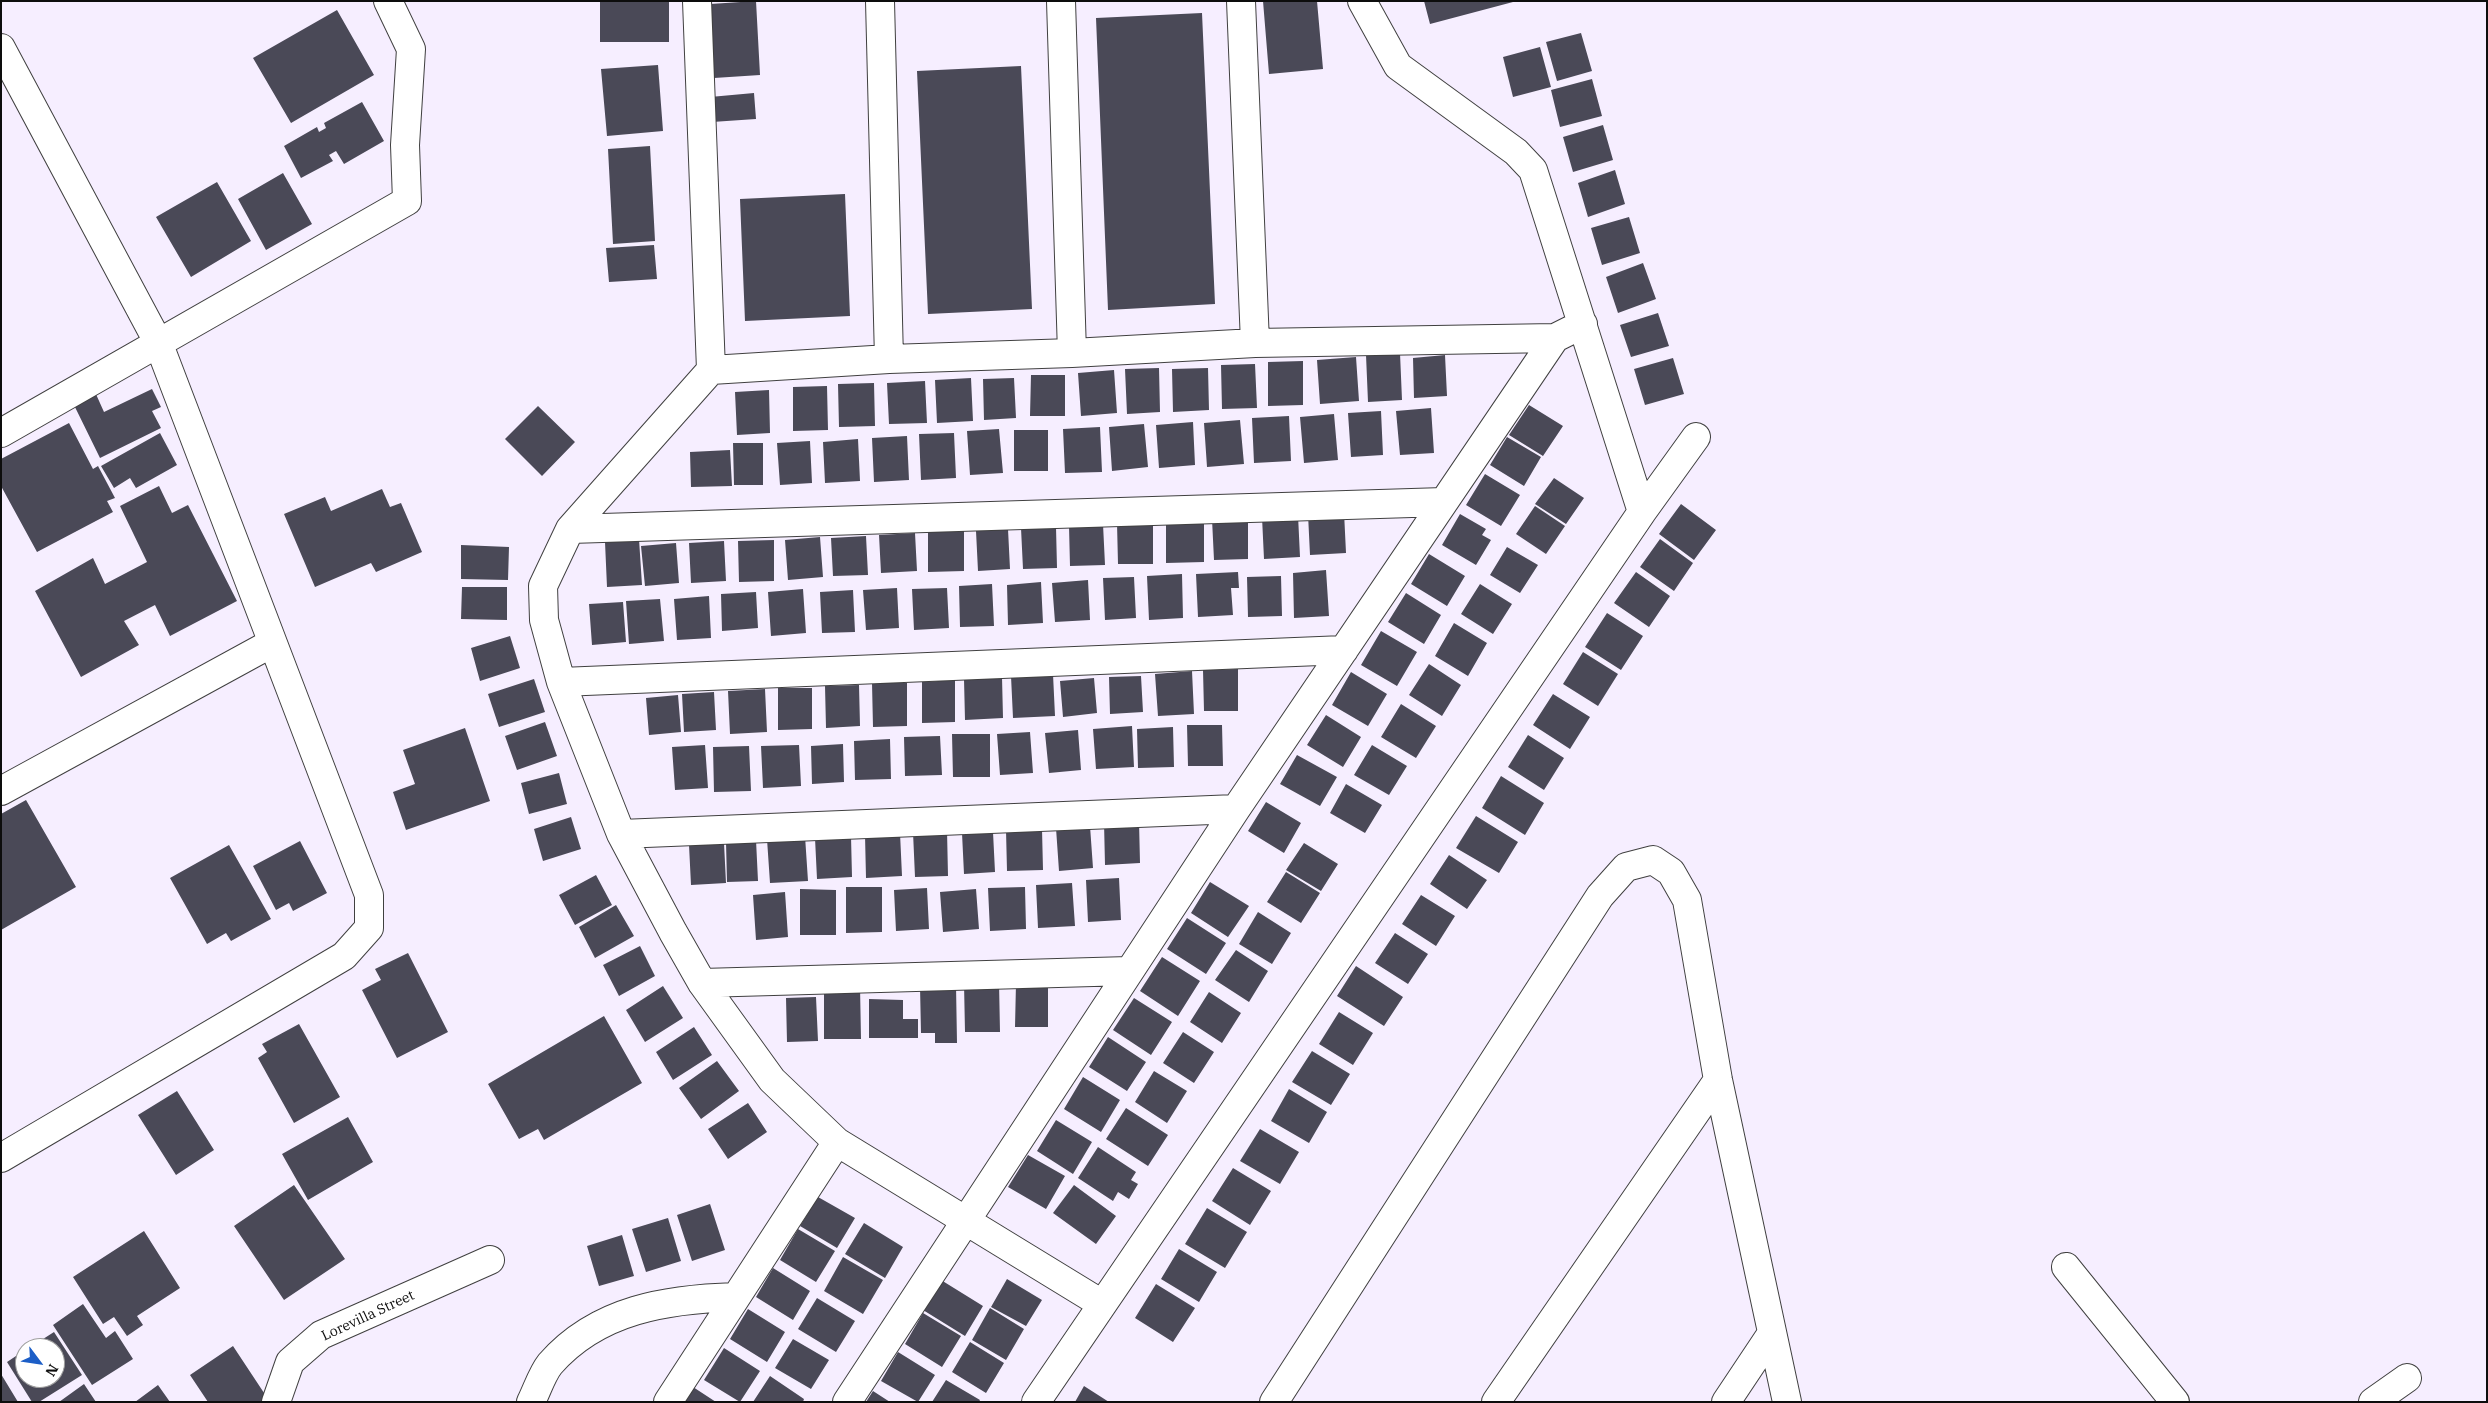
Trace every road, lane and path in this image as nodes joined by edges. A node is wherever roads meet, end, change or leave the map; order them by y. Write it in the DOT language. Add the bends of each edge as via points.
graph roads {
  1 [pos="388,1"];
  2 [pos="697,1"];
  3 [pos="880,1"];
  4 [pos="1062,1"];
  5 [pos="1241,1"];
  6 [pos="1362,1"];
  7 [pos="5,64"];
  8 [pos="1583,324"];
  9 [pos="1555,338"];
  10 [pos="158,342"];
  11 [pos="1255,343"];
  12 [pos="1072,353"];
  13 [pos="889,359"];
  14 [pos="711,370"];
  15 [pos="1,433"];
  16 [pos="1696,437"];
  17 [pos="1444,502"];
  18 [pos="1642,512"];
  19 [pos="570,529"];
  20 [pos="272,643"];
  21 [pos="1344,650"];
  22 [pos="561,682"];
  23 [pos="1,792"];
  24 [pos="1236,809"];
  25 [pos="621,834"];
  26 [pos="1128,971"];
  27 [pos="702,983"];
  28 [pos="1718,1080"];
  29 [pos="837,1142"];
  30 [pos="1,1158"];
  31 [pos="966,1222"];
  32 [pos="490,1260"];
  33 [pos="2066,1267"];
  34 [pos="736,1297"];
  35 [pos="1102,1304"];
  36 [pos="1772,1333"];
  37 [pos="2407,1378"];
  38 [pos="276,1402"];
  39 [pos="531,1402"];
  40 [pos="668,1402"];
  41 [pos="847,1402"];
  42 [pos="1036,1402"];
  43 [pos="1274,1402"];
  44 [pos="1496,1402"];
  45 [pos="1726,1402"];
  46 [pos="1787,1402"];
  47 [pos="2175,1402"];
  48 [pos="2373,1402"];
  1 -- 10 [label="street" via="411,49 405,146 407,201"];
  2 -- 14 [label="street"];
  3 -- 13 [label="street"];
  4 -- 12 [label="street"];
  5 -- 11 [label="street"];
  6 -- 8 [label="street" via="1398,66 1516,152 1533,170"];
  7 -- 10 [label="street"];
  8 -- 9 [label="street"];
  8 -- 18 [label="street"];
  9 -- 11 [label="street"];
  9 -- 17 [label="street"];
  10 -- 15 [label="street"];
  10 -- 20 [label="street"];
  11 -- 12 [label="street"];
  12 -- 13 [label="street"];
  13 -- 14 [label="street"];
  14 -- 19 [label="street"];
  16 -- 18 [label="street"];
  17 -- 19 [label="street"];
  17 -- 21 [label="street"];
  18 -- 35 [label="street"];
  19 -- 22 [label="street" via="543,586 544,620"];
  20 -- 23 [label="street"];
  20 -- 30 [label="street" via="369,895 369,928 344,956"];
  21 -- 22 [label="street"];
  21 -- 24 [label="street"];
  22 -- 25 [label="street"];
  24 -- 25 [label="street"];
  24 -- 26 [label="street"];
  25 -- 27 [label="street"];
  26 -- 27 [label="street"];
  26 -- 31 [label="street"];
  27 -- 29 [label="street" via="772,1080"];
  28 -- 36 [label="street"];
  28 -- 43 [label="street" via="1687,900 1671,872 1653,860 1626,867 1600,896"];
  28 -- 44 [label="street"];
  29 -- 31 [label="street"];
  29 -- 34 [label="street"];
  31 -- 35 [label="street"];
  31 -- 41 [label="street"];
  32 -- 38 [label="street, Lorevilla Street" via="321,1335 290,1362"];
  33 -- 47 [label="street"];
  34 -- 39 [label="street" via="687,1299 644,1308 590,1329 549,1365"];
  34 -- 40 [label="street"];
  35 -- 42 [label="street"];
  36 -- 45 [label="street"];
  36 -- 46 [label="street"];
  37 -- 48 [label="street"];
}
